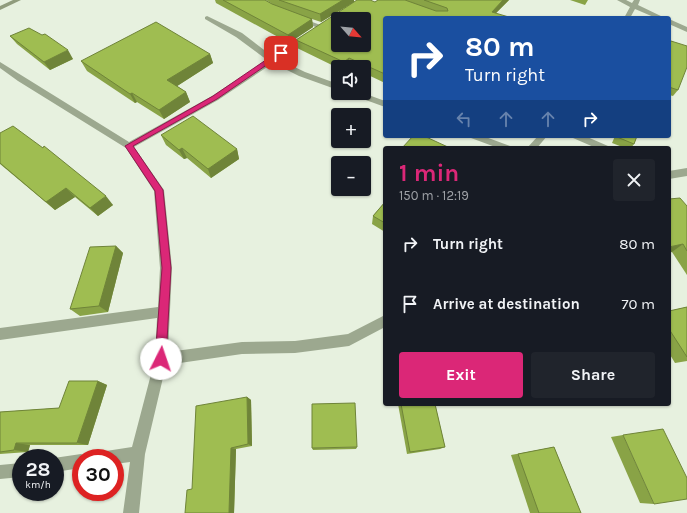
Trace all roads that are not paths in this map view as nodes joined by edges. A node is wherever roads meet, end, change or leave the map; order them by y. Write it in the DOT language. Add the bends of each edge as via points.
graph roads {
  1 [pos="18,0"];
  2 [pos="620,0"];
  3 [pos="636,2"];
  4 [pos="0,8"];
  5 [pos="291,16"];
  6 [pos="628,16"];
  7 [pos="659,16"];
  8 [pos="207,18"];
  9 [pos="671,22"];
  10 [pos="687,30"];
  11 [pos="271,59"];
  12 [pos="0,64"];
  13 [pos="331,84"];
  14 [pos="371,99"];
  15 [pos="383,103"];
  16 [pos="480,138"];
  17 [pos="541,138"];
  18 [pos="581,138"];
  19 [pos="129,146"];
  20 [pos="502,146"];
  21 [pos="534,146"];
  22 [pos="600,146"];
  23 [pos="687,172"];
  24 [pos="671,175"];
  25 [pos="164,312"];
  26 [pos="383,322"];
  27 [pos="0,334"];
  28 [pos="161,359"];
  29 [pos="138,454"];
  30 [pos="124,456"];
  31 [pos="12,471"];
  32 [pos="0,472"];
  33 [pos="131,513"];
  1 -- 4 [label="main road"];
  2 -- 3 [label="street"];
  3 -- 6 [label="street"];
  3 -- 7 [label="street"];
  5 -- 11 [label="street" via="324,25"];
  8 -- 11 [label="street" via="239,35"];
  9 -- 10 [label="street"];
  11 -- 13 [label="street"];
  11 -- 19 [label="street" via="215,98"];
  12 -- 19 [label="street"];
  14 -- 15 [label="street"];
  16 -- 20 [label="street"];
  17 -- 21 [label="street"];
  18 -- 22 [label="street"];
  19 -- 25 [label="street" via="159,190 166,268"];
  23 -- 24 [label="street"];
  25 -- 27 [label="street"];
  25 -- 28 [label="street"];
  26 -- 28 [label="street" via="349,340 295,347 242,348"];
  28 -- 29 [label="street"];
  29 -- 30 [label="street"];
  29 -- 33 [label="street"];
  31 -- 32 [label="street"];
}
